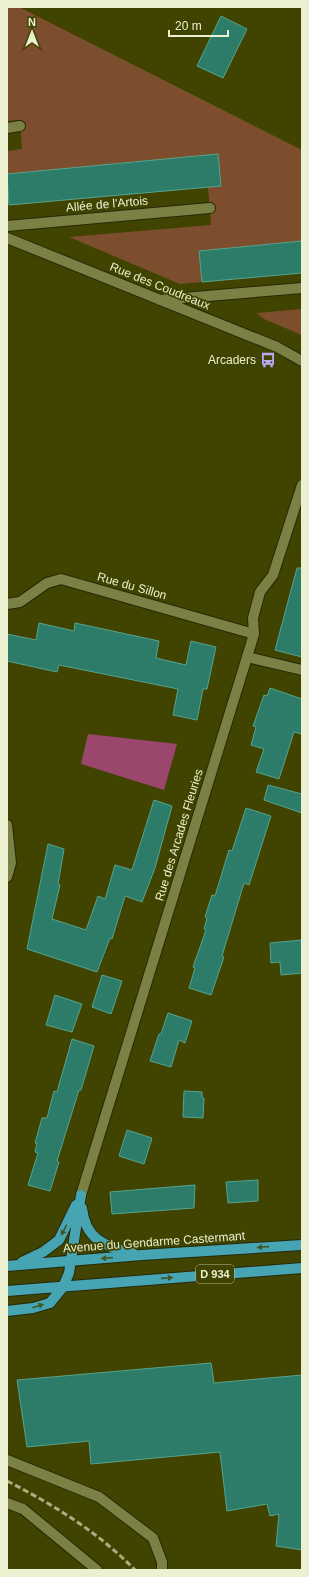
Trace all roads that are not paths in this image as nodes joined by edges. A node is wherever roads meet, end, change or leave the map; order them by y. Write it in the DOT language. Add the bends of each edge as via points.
graph roads {
  1 [pos="20,126"];
  2 [pos="7,128"];
  3 [pos="210,208"];
  4 [pos="7,226"];
  5 [pos="7,238"];
  6 [pos="302,288"];
  7 [pos="160,300"];
  8 [pos="302,361"];
  9 [pos="302,485"];
  10 [pos="7,604"];
  11 [pos="254,634"];
  12 [pos="247,657"];
  13 [pos="302,670"];
  14 [pos="7,825"];
  15 [pos="7,877"];
  16 [pos="81,1195"];
  17 [pos="302,1245"];
  18 [pos="142,1255"];
  19 [pos="71,1260"];
  20 [pos="18,1265"];
  21 [pos="7,1266"];
  22 [pos="302,1268"];
  23 [pos="63,1287"];
  24 [pos="7,1292"];
  25 [pos="7,1310"];
  26 [pos="7,1460"];
  27 [pos="7,1503"];
  28 [pos="97,1570"];
  29 [pos="162,1570"];
  1 -- 2 [label="street"];
  3 -- 4 [label="street, Allée de l'Artois"];
  5 -- 7 [label="street, Rue des Coudreaux"];
  6 -- 7 [label="street"];
  7 -- 8 [label="street, Rue des Coudreaux" via="277,347"];
  9 -- 11 [label="street, Rue des Arcades Fleuries" via="273,575 260,592 253,618"];
  10 -- 11 [label="street, Rue du Sillon" via="20,602 47,584 61,579"];
  11 -- 12 [label="street, Rue des Arcades Fleuries"];
  12 -- 13 [label="street"];
  12 -- 16 [label="street, Rue des Arcades Fleuries"];
  14 -- 15 [label="street" via="11,863"];
  16 -- 18 [label="main road" via="83,1216 94,1237 117,1249"];
  16 -- 19 [label="main road"];
  16 -- 20 [label="main road, one-way" via="59,1240"];
  17 -- 18 [label="main road, Avenue du Gendarme Castermant / D 934, one-way"];
  18 -- 19 [label="main road, Avenue du Gendarme Castermant / D 934, one-way"];
  19 -- 20 [label="main road, Avenue du Gendarme Castermant / D 934"];
  19 -- 23 [label="main road" via="69,1274"];
  20 -- 21 [label="main road, Avenue du Gendarme Castermant"];
  23 -- 22 [label="main road, D 934, one-way"];
  23 -- 24 [label="main road, D 934"];
  25 -- 23 [label="main road, one-way" via="33,1308 50,1303"];
  26 -- 29 [label="street" via="99,1497 153,1538 162,1562"];
  27 -- 28 [label="street" via="23,1509"];
}
